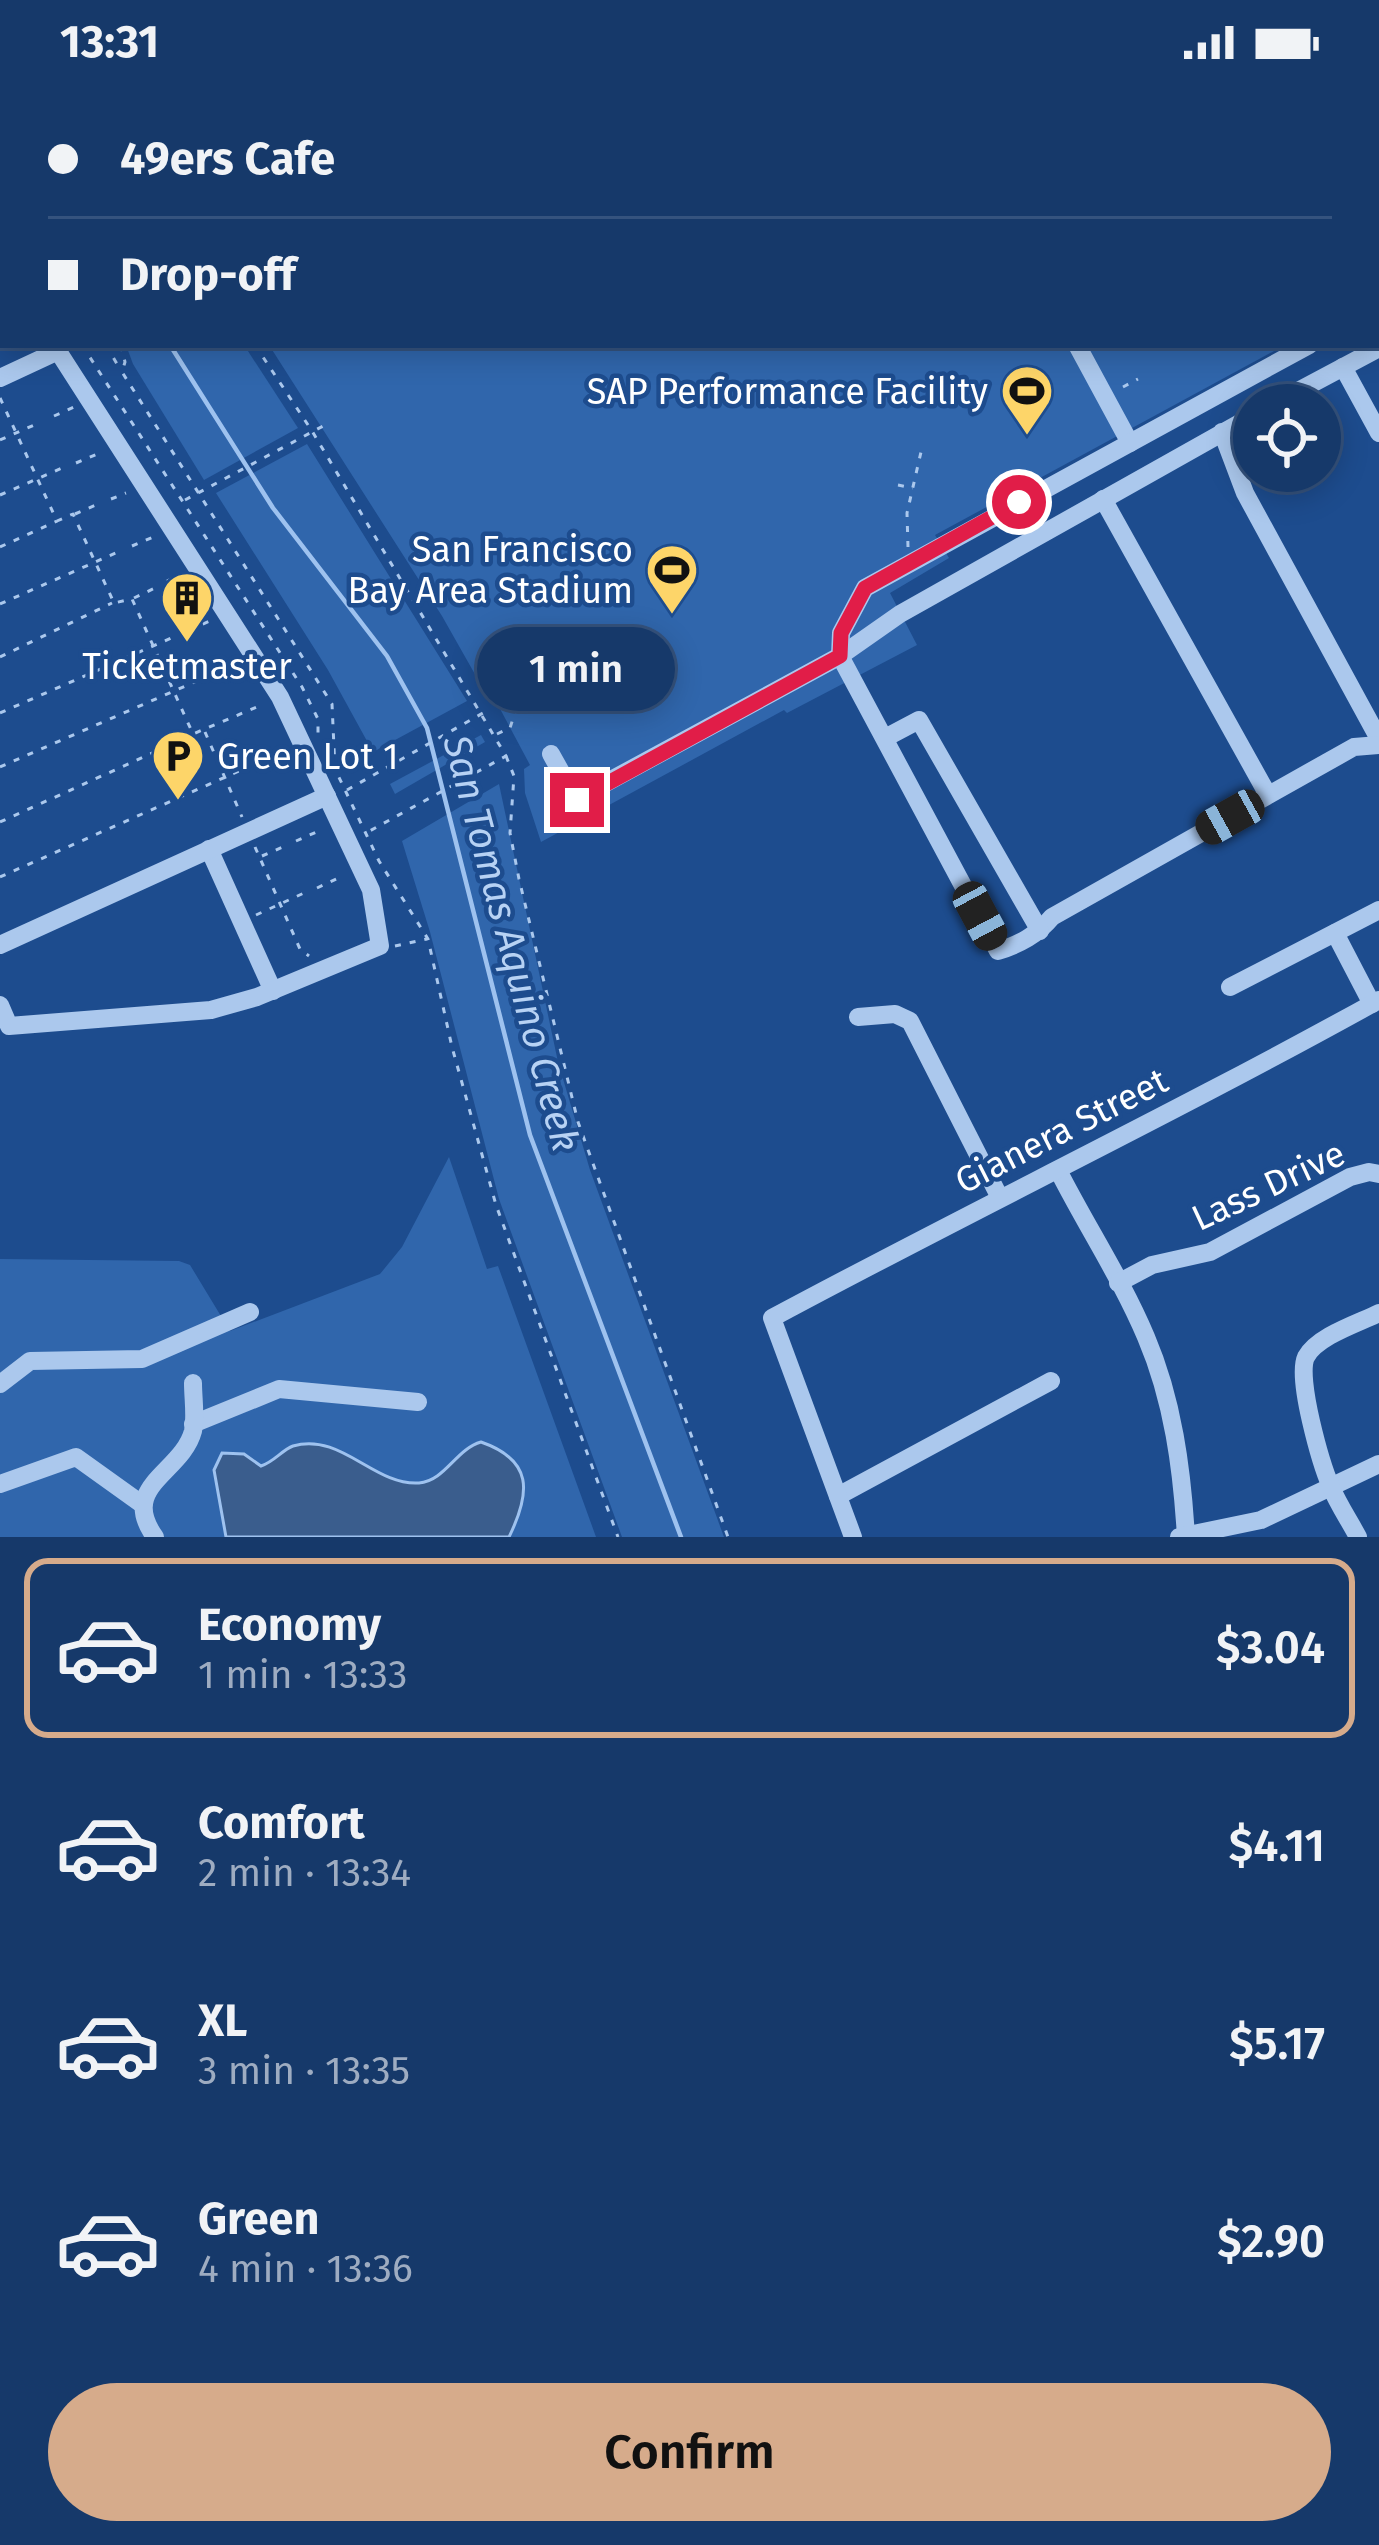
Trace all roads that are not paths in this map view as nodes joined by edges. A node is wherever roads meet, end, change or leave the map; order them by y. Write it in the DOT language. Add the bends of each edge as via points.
graph roads {
  1 [pos="56,348"];
  2 [pos="1079,348"];
  3 [pos="1303,348"];
  4 [pos="1379,348"];
  5 [pos="1343,367"];
  6 [pos="0,378"];
  7 [pos="1311,384"];
  8 [pos="1233,426"];
  9 [pos="1222,431"];
  10 [pos="1379,434"];
  11 [pos="1130,442"];
  12 [pos="1103,499"];
  13 [pos="840,656"];
  14 [pos="885,738"];
  15 [pos="1379,742"];
  16 [pos="551,754"];
  17 [pos="336,793"];
  18 [pos="1268,795"];
  19 [pos="209,850"];
  20 [pos="1379,910"];
  21 [pos="1040,931"];
  22 [pos="1335,933"];
  23 [pos="0,945"];
  24 [pos="1230,987"];
  25 [pos="274,991"];
  26 [pos="1376,1002"];
  27 [pos="0,1005"];
  28 [pos="858,1017"];
  29 [pos="1059,1172"];
  30 [pos="1379,1174"];
  31 [pos="999,1196"];
  32 [pos="1118,1283"];
  33 [pos="250,1312"];
  34 [pos="1379,1312"];
  35 [pos="1051,1381"];
  36 [pos="193,1383"];
  37 [pos="0,1384"];
  38 [pos="418,1402"];
  39 [pos="193,1424"];
  40 [pos="1379,1464"];
  41 [pos="0,1484"];
  42 [pos="1331,1486"];
  43 [pos="838,1496"];
  44 [pos="143,1504"];
  45 [pos="1184,1536"];
  46 [pos="155,1537"];
  47 [pos="853,1537"];
  48 [pos="1358,1537"];
  1 -- 6 [label="street"];
  1 -- 17 [label="street"];
  2 -- 11 [label="street"];
  3 -- 11 [label="street"];
  4 -- 5 [label="street"];
  5 -- 7 [label="street"];
  5 -- 10 [label="street"];
  8 -- 9 [label="street"];
  9 -- 12 [label="street"];
  9 -- 15 [label="street" via="1245,493"];
  11 -- 13 [label="street" via="865,588 841,633"];
  12 -- 13 [label="street"];
  12 -- 18 [label="street"];
  13 -- 14 [label="street"];
  13 -- 16 [label="street" via="577,800"];
  14 -- 21 [label="street" via="920,720"];
  14 -- 21 [label="street" via="998,951"];
  15 -- 18 [label="street" via="1354,747"];
  17 -- 19 [label="street"];
  17 -- 25 [label="street" via="371,890 380,946"];
  18 -- 21 [label="street"];
  19 -- 23 [label="street"];
  19 -- 25 [label="street"];
  20 -- 22 [label="street"];
  22 -- 24 [label="street"];
  22 -- 26 [label="street"];
  25 -- 27 [label="street" via="191,1014 9,1026"];
  26 -- 29 [label="street, Gianera Street"];
  28 -- 31 [label="street" via="895,1014 910,1022"];
  29 -- 31 [label="street, Gianera Street"];
  29 -- 32 [label="street"];
  30 -- 32 [label="street, Lass Drive" via="1350,1177 1210,1252 1152,1265"];
  31 -- 43 [label="street, Gianera Street" via="772,1318"];
  32 -- 45 [label="street" via="1166,1401"];
  33 -- 37 [label="street" via="142,1359 30,1361"];
  34 -- 42 [label="street" via="1305,1360"];
  35 -- 43 [label="street"];
  36 -- 39 [label="street"];
  38 -- 39 [label="street" via="279,1389"];
  39 -- 44 [label="street"];
  40 -- 42 [label="street"];
  41 -- 44 [label="street" via="76,1457"];
  42 -- 45 [label="street" via="1261,1520"];
  42 -- 48 [label="street"];
  43 -- 47 [label="street"];
  44 -- 46 [label="street"];
}
